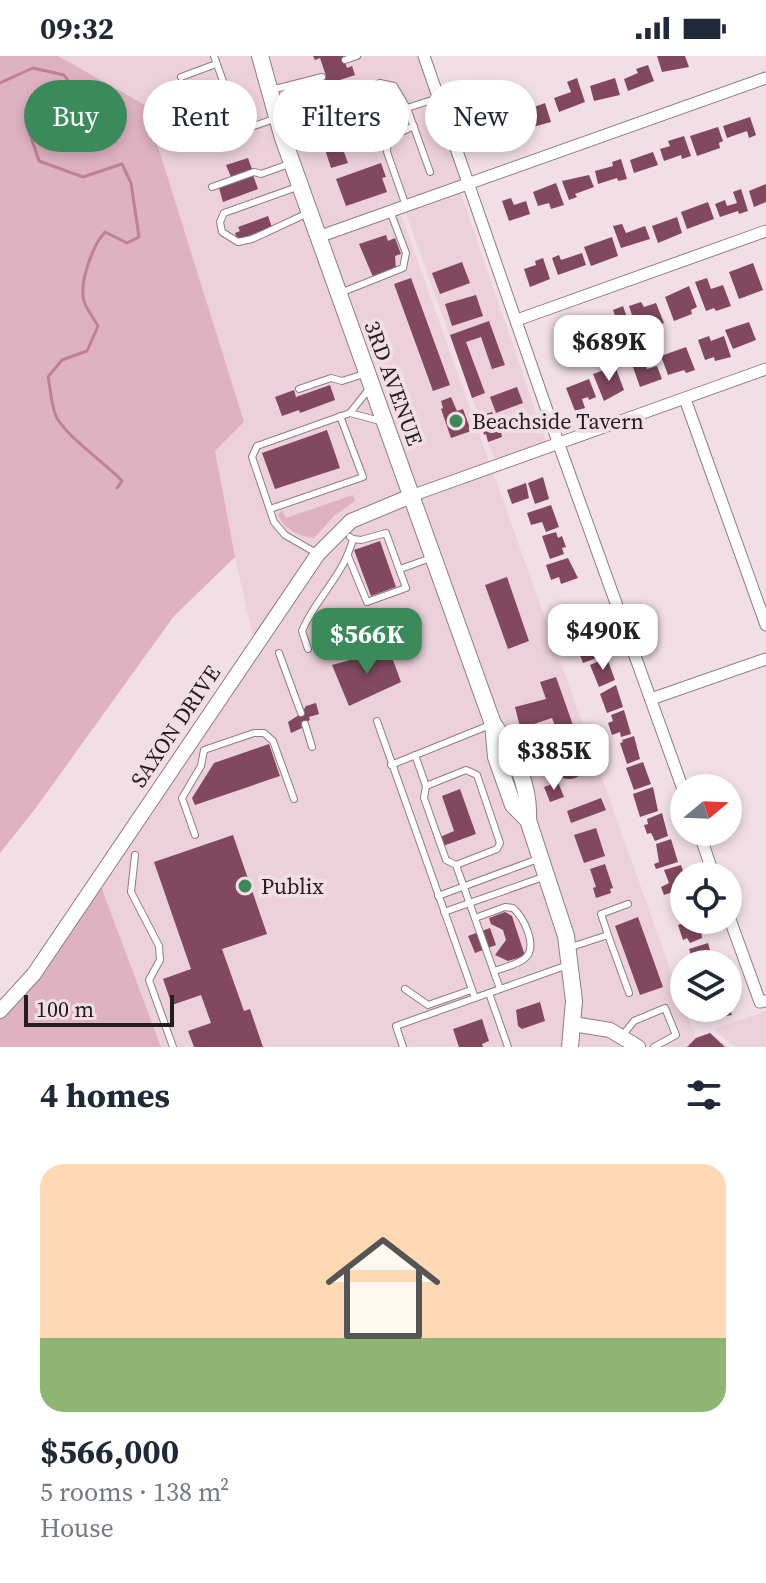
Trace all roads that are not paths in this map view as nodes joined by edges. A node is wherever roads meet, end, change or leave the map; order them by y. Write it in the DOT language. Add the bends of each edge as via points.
graph roads {
  1 [pos="214,56"];
  2 [pos="260,56"];
  3 [pos="357,56"];
  4 [pos="424,56"];
  5 [pos="345,60"];
  6 [pos="216,64"];
  7 [pos="181,77"];
  8 [pos="322,77"];
  9 [pos="766,78"];
  10 [pos="222,80"];
  11 [pos="432,80"];
  12 [pos="269,91"];
  13 [pos="273,106"];
  14 [pos="409,113"];
  15 [pos="414,126"];
  16 [pos="288,152"];
  17 [pos="458,152"];
  18 [pos="292,163"];
  19 [pos="430,172"];
  20 [pos="469,183"];
  21 [pos="300,186"];
  22 [pos="212,187"];
  23 [pos="406,206"];
  24 [pos="390,211"];
  25 [pos="310,213"];
  26 [pos="766,231"];
  27 [pos="318,237"];
  28 [pos="338,293"];
  29 [pos="517,320"];
  30 [pos="766,369"];
  31 [pos="369,379"];
  32 [pos="299,389"];
  33 [pos="685,399"];
  34 [pos="350,413"];
  35 [pos="340,416"];
  36 [pos="385,423"];
  37 [pos="558,442"];
  38 [pos="411,496"];
  39 [pos="270,509"];
  40 [pos="349,533"];
  41 [pos="318,554"];
  42 [pos="348,556"];
  43 [pos="433,557"];
  44 [pos="400,569"];
  45 [pos="766,625"];
  46 [pos="308,649"];
  47 [pos="279,653"];
  48 [pos="766,659"];
  49 [pos="651,699"];
  50 [pos="301,713"];
  51 [pos="377,721"];
  52 [pos="305,724"];
  53 [pos="493,724"];
  54 [pos="312,747"];
  55 [pos="415,755"];
  56 [pos="391,765"];
  57 [pos="543,766"];
  58 [pos="520,774"];
  59 [pos="678,774"];
  60 [pos="426,786"];
  61 [pos="294,799"];
  62 [pos="528,820"];
  63 [pos="195,835"];
  64 [pos="135,855"];
  65 [pos="541,858"];
  66 [pos="456,865"];
  67 [pos="547,875"];
  68 [pos="464,886"];
  69 [pos="438,896"];
  70 [pos="470,903"];
  71 [pos="628,904"];
  72 [pos="444,912"];
  73 [pos="475,918"];
  74 [pos="736,934"];
  75 [pos="608,935"];
  76 [pos="570,956"];
  77 [pos="494,971"];
  78 [pos="405,989"];
  79 [pos="500,989"];
  80 [pos="471,990"];
  81 [pos="489,993"];
  82 [pos="629,993"];
  83 [pos="475,998"];
  84 [pos="763,1002"];
  85 [pos="0,1011"];
  86 [pos="573,1024"];
  87 [pos="622,1036"];
  88 [pos="505,1046"];
  89 [pos="173,1047"];
  90 [pos="403,1047"];
  91 [pos="570,1047"];
  92 [pos="638,1047"];
  93 [pos="654,1047"];
  1 -- 6 [label="lane"];
  2 -- 12 [label="main road, 3RD AVENUE"];
  3 -- 5 [label="lane"];
  4 -- 11 [label="street"];
  6 -- 7 [label="lane"];
  6 -- 10 [label="lane"];
  8 -- 12 [label="lane"];
  9 -- 20 [label="street"];
  12 -- 13 [label="main road, 3RD AVENUE"];
  14 -- 15 [label="lane"];
  15 -- 19 [label="lane"];
  15 -- 23 [label="lane" via="388,138 387,152"];
  16 -- 18 [label="main road, 3RD AVENUE"];
  17 -- 20 [label="street"];
  18 -- 21 [label="main road, 3RD AVENUE"];
  18 -- 22 [label="lane"];
  20 -- 23 [label="street"];
  20 -- 29 [label="street"];
  21 -- 25 [label="main road, 3RD AVENUE"];
  21 -- 25 [label="lane" via="224,213 222,232 238,242 252,239"];
  23 -- 24 [label="street"];
  24 -- 27 [label="street"];
  24 -- 28 [label="lane" via="406,253 403,268"];
  25 -- 27 [label="main road, 3RD AVENUE"];
  26 -- 29 [label="street"];
  27 -- 28 [label="main road, 3RD AVENUE"];
  28 -- 31 [label="main road, 3RD AVENUE"];
  29 -- 37 [label="street"];
  30 -- 33 [label="street"];
  31 -- 32 [label="lane" via="331,378"];
  31 -- 34 [label="lane"];
  31 -- 36 [label="main road, 3RD AVENUE"];
  33 -- 37 [label="street"];
  33 -- 45 [label="street"];
  34 -- 35 [label="lane"];
  34 -- 36 [label="lane"];
  35 -- 39 [label="lane" via="257,446 252,457"];
  35 -- 39 [label="lane" via="363,477"];
  36 -- 38 [label="main road, 3RD AVENUE"];
  37 -- 38 [label="street"];
  37 -- 49 [label="street"];
  38 -- 40 [label="street, SAXON DRIVE" via="372,511"];
  38 -- 43 [label="main road, 3RD AVENUE"];
  39 -- 41 [label="lane" via="285,535"];
  40 -- 41 [label="street, SAXON DRIVE"];
  40 -- 42 [label="lane"];
  40 -- 44 [label="lane" via="361,540 386,533"];
  41 -- 85 [label="street, SAXON DRIVE" via="34,974"];
  42 -- 44 [label="lane" via="367,602 406,588"];
  42 -- 46 [label="lane" via="308,617 302,631"];
  43 -- 44 [label="lane"];
  43 -- 53 [label="main road, 3RD AVENUE"];
  47 -- 50 [label="lane"];
  48 -- 49 [label="street"];
  49 -- 59 [label="street"];
  51 -- 56 [label="lane"];
  52 -- 54 [label="lane"];
  53 -- 55 [label="lane"];
  53 -- 58 [label="main road, 3RD AVENUE"];
  53 -- 62 [label="main road, 3RD AVENUE" via="496,757 513,805"];
  55 -- 56 [label="lane"];
  55 -- 60 [label="lane"];
  56 -- 69 [label="lane"];
  57 -- 58 [label="lane"];
  58 -- 62 [label="main road, 3RD AVENUE" via="529,798"];
  60 -- 66 [label="lane" via="424,798 446,860"];
  60 -- 66 [label="lane" via="466,770 477,775 500,843 497,849"];
  61 -- 63 [label="lane" via="273,741 264,733 204,750 182,798"];
  62 -- 65 [label="main road, 3RD AVENUE"];
  64 -- 89 [label="lane" via="131,892 159,946 160,960 149,980"];
  65 -- 67 [label="main road, 3RD AVENUE"];
  65 -- 68 [label="lane"];
  66 -- 68 [label="lane"];
  67 -- 70 [label="lane"];
  67 -- 76 [label="main road, 3RD AVENUE"];
  68 -- 69 [label="lane"];
  68 -- 70 [label="lane"];
  69 -- 72 [label="lane"];
  70 -- 72 [label="lane"];
  70 -- 73 [label="lane"];
  71 -- 75 [label="lane" via="601,914"];
  72 -- 80 [label="lane"];
  73 -- 77 [label="lane"];
  73 -- 77 [label="lane" via="505,907 524,921 529,954"];
  74 -- 84 [label="street"];
  75 -- 76 [label="lane"];
  75 -- 82 [label="lane"];
  76 -- 79 [label="lane"];
  76 -- 86 [label="main road, 3RD AVENUE"];
  77 -- 79 [label="lane"];
  78 -- 80 [label="lane" via="428,1005"];
  79 -- 81 [label="lane"];
  80 -- 83 [label="lane"];
  81 -- 83 [label="lane"];
  81 -- 88 [label="lane"];
  83 -- 90 [label="lane" via="396,1026"];
  86 -- 87 [label="street"];
  86 -- 91 [label="main road, 3RD AVENUE"];
  87 -- 92 [label="street"];
  87 -- 93 [label="lane" via="634,1021 665,1008 676,1035"];
}
